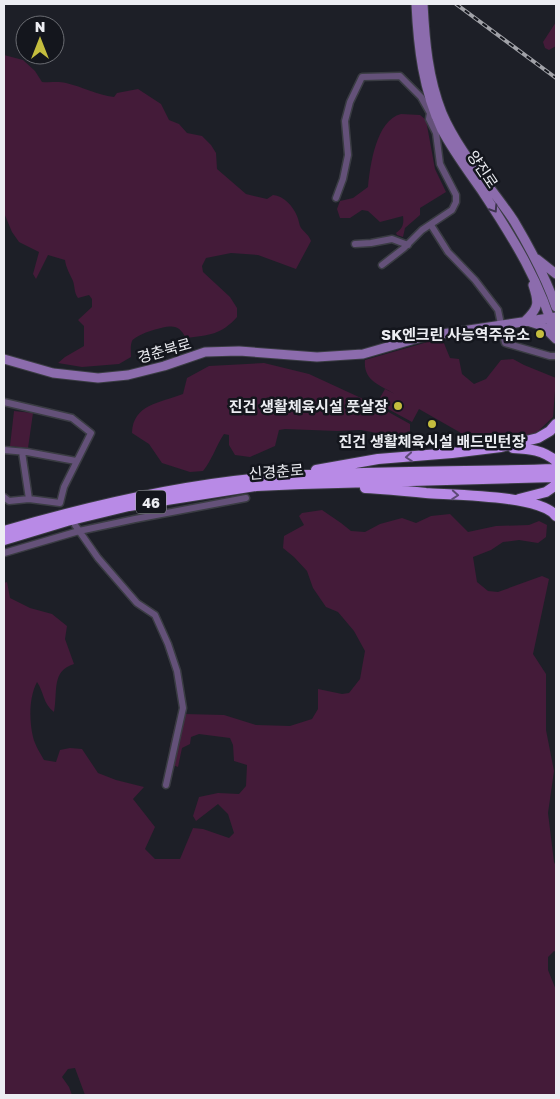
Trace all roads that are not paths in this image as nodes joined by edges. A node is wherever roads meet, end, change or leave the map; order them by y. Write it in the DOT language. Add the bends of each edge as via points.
graph roads {
  1 [pos="416,4"];
  2 [pos="423,4"];
  3 [pos="430,94"];
  4 [pos="420,96"];
  5 [pos="336,198"];
  6 [pos="431,225"];
  7 [pos="355,244"];
  8 [pos="408,245"];
  9 [pos="532,254"];
  10 [pos="382,265"];
  11 [pos="529,268"];
  12 [pos="556,274"];
  13 [pos="556,288"];
  14 [pos="556,306"];
  15 [pos="554,317"];
  16 [pos="525,321"];
  17 [pos="500,325"];
  18 [pos="556,339"];
  19 [pos="556,356"];
  20 [pos="4,360"];
  21 [pos="4,402"];
  22 [pos="556,424"];
  23 [pos="482,449"];
  24 [pos="4,450"];
  25 [pos="22,452"];
  26 [pos="76,461"];
  27 [pos="555,473"];
  28 [pos="286,476"];
  29 [pos="302,484"];
  30 [pos="4,497"];
  31 [pos="246,498"];
  32 [pos="29,499"];
  33 [pos="513,500"];
  34 [pos="556,516"];
  35 [pos="77,528"];
  36 [pos="4,531"];
  37 [pos="4,540"];
  38 [pos="4,553"];
  39 [pos="166,785"];
  1 -- 3 [label="main road, 양진로" via="420,52"];
  2 -- 9 [label="main road, 양진로" via="430,76 442,112 459,145 513,221"];
  3 -- 4 [label="street"];
  3 -- 11 [label="main road, 양진로, one-way" via="447,137"];
  4 -- 5 [label="street" via="400,76 362,77 345,121 348,155"];
  4 -- 6 [label="street" via="436,133 440,164 456,195 452,210"];
  6 -- 8 [label="street"];
  6 -- 17 [label="street" via="448,252 498,310"];
  7 -- 8 [label="street" via="392,239"];
  8 -- 10 [label="street"];
  9 -- 12 [label="main road"];
  9 -- 14 [label="main road, 양진로"];
  11 -- 15 [label="main road, 양진로"];
  11 -- 16 [label="main road" via="537,306"];
  13 -- 14 [label="main road"];
  15 -- 16 [label="main road, 경춘북로"];
  15 -- 18 [label="main road, 양진로"];
  16 -- 17 [label="main road, 경춘북로"];
  16 -- 18 [label="main road" via="543,326"];
  17 -- 19 [label="street" via="505,343"];
  17 -- 20 [label="main road, 경춘북로" via="422,337 363,354 317,356 205,352 128,375 98,378 53,373"];
  21 -- 26 [label="street" via="72,418 91,433"];
  22 -- 23 [label="highway" via="538,438"];
  23 -- 27 [label="highway" via="538,450 548,454"];
  23 -- 28 [label="highway, one-way" via="378,459"];
  24 -- 25 [label="street"];
  25 -- 26 [label="street"];
  25 -- 32 [label="street"];
  26 -- 32 [label="street" via="64,487 61,505"];
  27 -- 28 [label="highway, 신경춘로 / 46"];
  27 -- 29 [label="highway, 신경춘로 / 46"];
  27 -- 33 [label="highway" via="546,492"];
  28 -- 36 [label="highway, 신경춘로 / 46" via="163,492"];
  29 -- 33 [label="highway, one-way"];
  29 -- 37 [label="highway, 신경춘로 / 46" via="248,488 129,506"];
  30 -- 32 [label="street" via="9,501"];
  31 -- 35 [label="street"];
  33 -- 34 [label="highway" via="544,508"];
  35 -- 38 [label="street"];
  35 -- 39 [label="street" via="137,603 155,615 168,644 177,671 183,708"];
}
